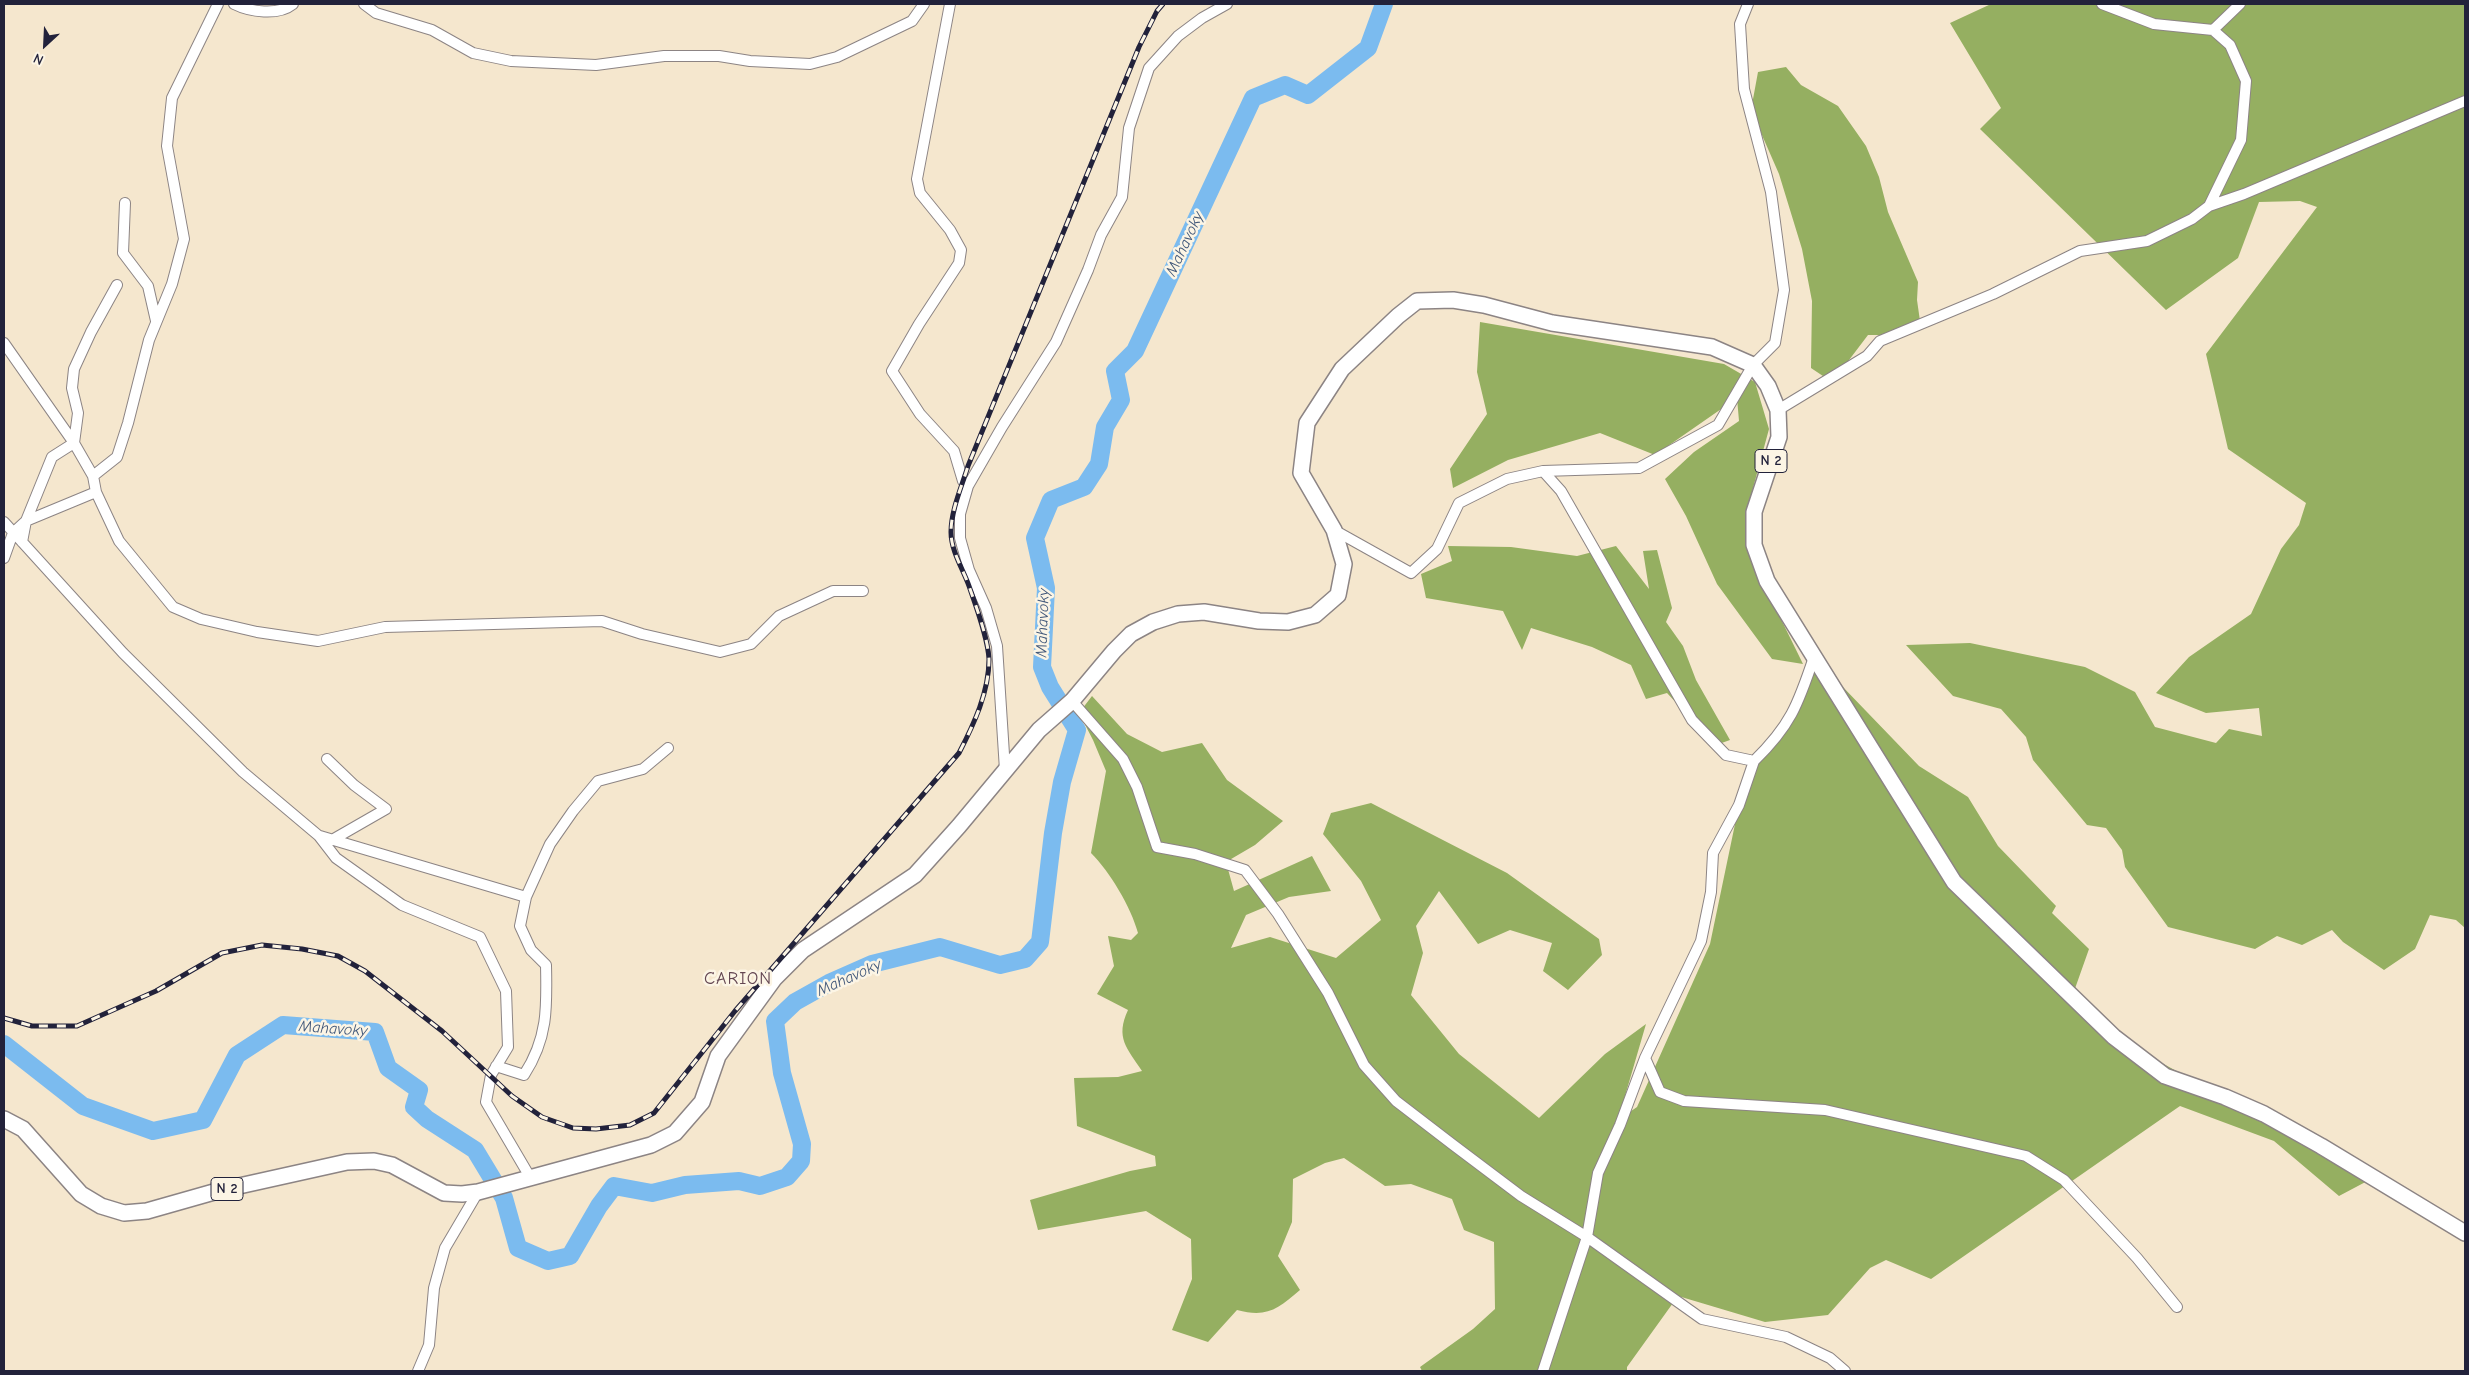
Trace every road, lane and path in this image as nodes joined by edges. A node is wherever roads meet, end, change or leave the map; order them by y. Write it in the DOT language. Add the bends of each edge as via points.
graph roads {
  1 [pos="218,4"];
  2 [pos="234,4"];
  3 [pos="293,4"];
  4 [pos="364,4"];
  5 [pos="924,4"];
  6 [pos="950,4"];
  7 [pos="1226,4"];
  8 [pos="1748,4"];
  9 [pos="2102,4"];
  10 [pos="2240,4"];
  11 [pos="2214,30"];
  12 [pos="2465,101"];
  13 [pos="126,203"];
  14 [pos="2209,206"];
  15 [pos="117,285"];
  16 [pos="156,321"];
  17 [pos="4,343"];
  18 [pos="1753,365"];
  19 [pos="1778,410"];
  20 [pos="74,443"];
  21 [pos="1543,471"];
  22 [pos="93,476"];
  23 [pos="968,486"];
  24 [pos="96,492"];
  25 [pos="26,521"];
  26 [pos="4,522"];
  27 [pos="1334,530"];
  28 [pos="13,533"];
  29 [pos="22,542"];
  30 [pos="4,558"];
  31 [pos="863,591"];
  32 [pos="1814,658"];
  33 [pos="1072,701"];
  34 [pos="668,748"];
  35 [pos="327,758"];
  36 [pos="1754,761"];
  37 [pos="1005,770"];
  38 [pos="319,836"];
  39 [pos="332,840"];
  40 [pos="526,897"];
  41 [pos="1646,1058"];
  42 [pos="496,1066"];
  43 [pos="4,1119"];
  44 [pos="523,1179"];
  45 [pos="478,1192"];
  46 [pos="2465,1233"];
  47 [pos="1587,1237"];
  48 [pos="2177,1307"];
  49 [pos="418,1371"];
  50 [pos="1543,1371"];
  51 [pos="1845,1371"];
  1 -- 16 [label="street" via="172,98 167,146 184,239 172,284"];
  2 -- 3 [label="street" via="267,12"];
  4 -- 5 [label="street" via="376,13 432,30 473,53 511,61 596,65 664,56 718,56 810,64 836,57 912,21"];
  6 -- 23 [label="street" via="918,179 920,193 950,230 961,250 960,264 892,371 920,414 954,451 963,481"];
  7 -- 23 [label="street" via="1178,36 1150,68 1129,128 1122,197 1101,235 1056,342"];
  8 -- 18 [label="street" via="1740,24 1744,89 1771,192 1784,290 1775,343"];
  9 -- 11 [label="street" via="2154,24"];
  10 -- 11 [label="street"];
  11 -- 14 [label="street" via="2230,46 2246,81 2241,140"];
  12 -- 14 [label="street"];
  13 -- 16 [label="street" via="123,252 148,286"];
  14 -- 19 [label="street" via="2192,219 2148,241 2080,251 1993,294 1880,341 1867,356"];
  15 -- 20 [label="street" via="74,369 72,388 78,413"];
  16 -- 22 [label="street" via="116,457"];
  17 -- 20 [label="street"];
  18 -- 19 [label="main road, N 2" via="1768,386"];
  18 -- 21 [label="street" via="1718,425 1639,468"];
  18 -- 27 [label="main road, N 2" via="1712,347 1552,323 1453,300 1417,301 1342,369 1307,423 1301,473"];
  19 -- 32 [label="main road, N 2" via="1779,437 1754,512 1754,545 1767,581"];
  20 -- 22 [label="street"];
  20 -- 25 [label="street" via="52,457"];
  21 -- 27 [label="street" via="1506,479 1459,504 1437,549 1411,573"];
  21 -- 36 [label="street" via="1561,491 1692,720 1726,755"];
  22 -- 24 [label="street"];
  23 -- 37 [label="street" via="960,514 960,538 997,646"];
  24 -- 25 [label="street"];
  24 -- 31 [label="street" via="119,541 173,607 201,619 318,641 386,628 602,621 720,652 751,644 779,616 833,591"];
  25 -- 28 [label="street"];
  25 -- 29 [label="street"];
  26 -- 28 [label="street"];
  27 -- 33 [label="main road, N 2" via="1344,564 1338,595 1315,615 1288,622 1204,612 1178,614 1153,622 1131,634"];
  28 -- 29 [label="street"];
  28 -- 30 [label="street"];
  29 -- 38 [label="street" via="123,653 244,772"];
  32 -- 36 [label="street" via="1799,703 1777,738"];
  32 -- 46 [label="main road, N 2" via="1954,882 2114,1037 2165,1076 2264,1114"];
  33 -- 37 [label="main road, N 2" via="1039,730"];
  33 -- 47 [label="street" via="1123,760 1137,788 1156,847 1195,854 1245,870 1278,914 1328,993 1364,1065 1396,1102 1521,1196"];
  34 -- 40 [label="street" via="643,769 598,781 550,844"];
  35 -- 39 [label="street" via="354,785 386,809"];
  36 -- 41 [label="street" via="1739,805 1713,853 1711,892 1701,941"];
  37 -- 44 [label="main road, N 2" via="914,875 803,950 774,979 718,1056 702,1102 675,1133 652,1145"];
  38 -- 39 [label="street"];
  38 -- 42 [label="street" via="336,858 402,906 480,937 506,991 508,1047"];
  39 -- 40 [label="street"];
  40 -- 42 [label="street" via="520,926 531,950 546,965 547,1019 534,1060 524,1075"];
  41 -- 47 [label="street" via="1598,1174"];
  41 -- 48 [label="street" via="1660,1092 1684,1101 1826,1110 2026,1156 2064,1180"];
  42 -- 44 [label="street" via="486,1102"];
  43 -- 45 [label="main road, N 2" via="23,1129 81,1194 101,1206 124,1213 148,1211 221,1190 347,1162 374,1161 392,1165 444,1193"];
  44 -- 45 [label="main road, N 2"];
  45 -- 49 [label="street" via="445,1248 434,1288 429,1345"];
  47 -- 50 [label="street"];
  47 -- 51 [label="street" via="1702,1319 1786,1337 1830,1358"];
}
